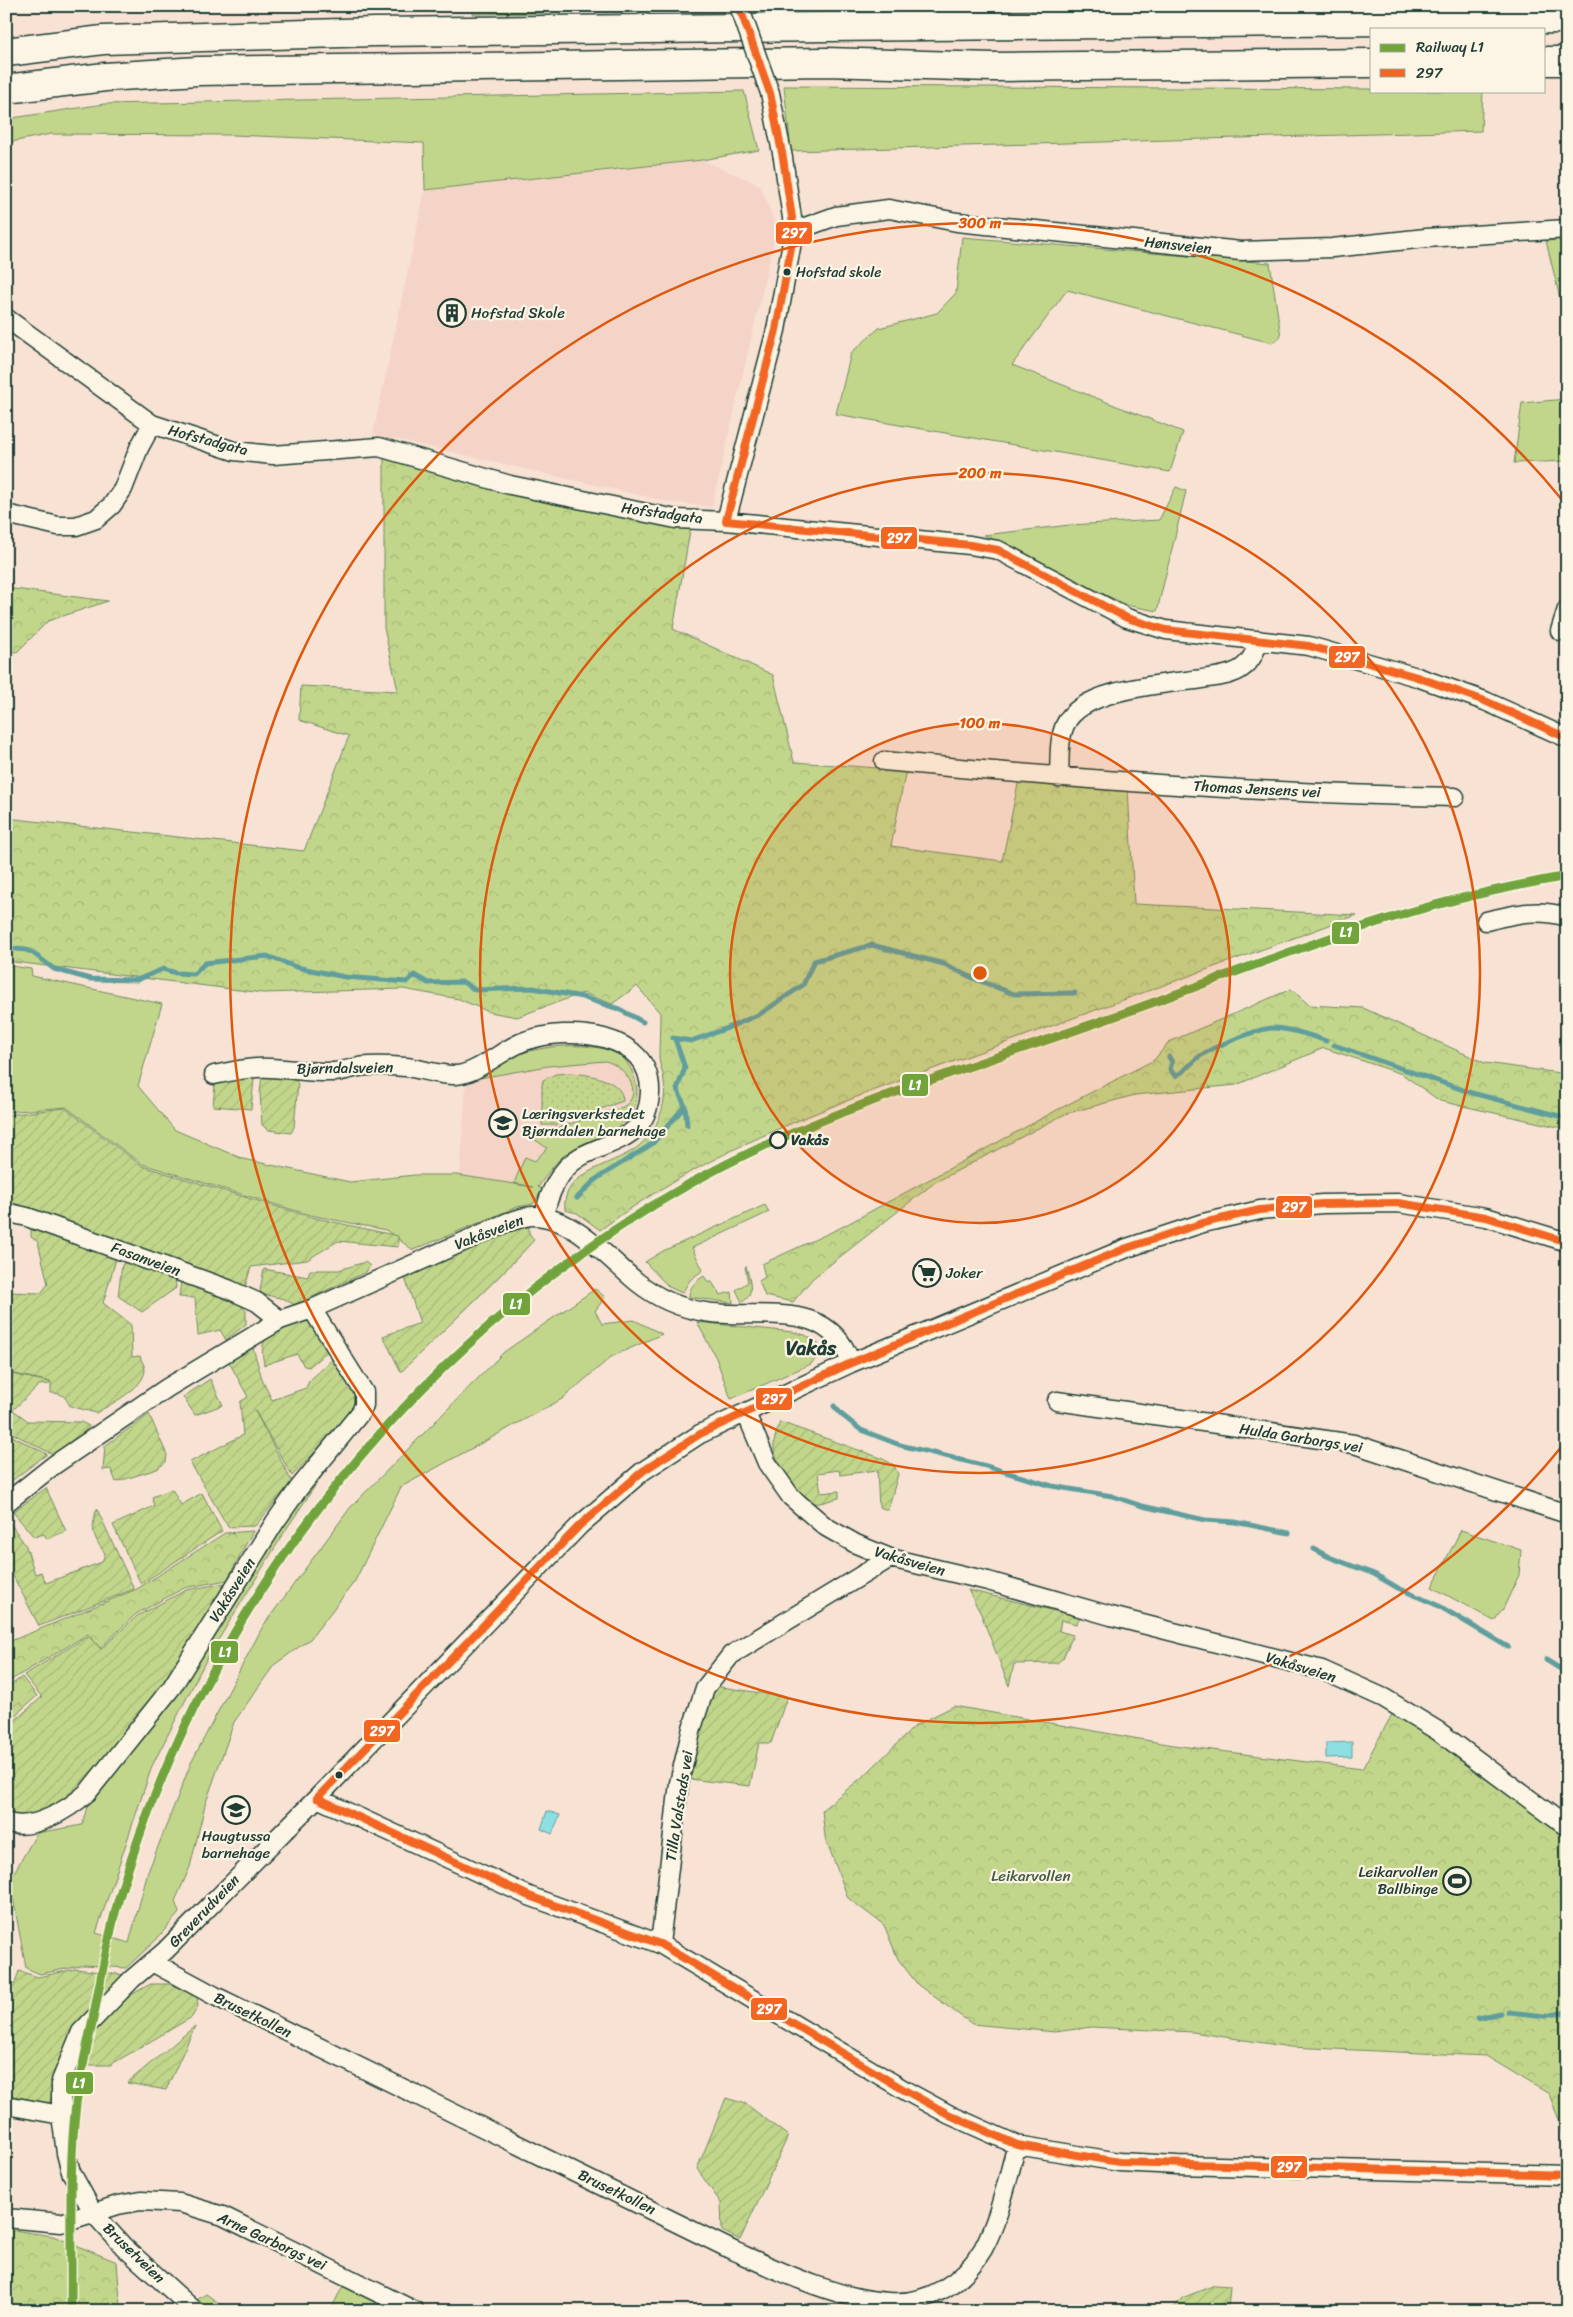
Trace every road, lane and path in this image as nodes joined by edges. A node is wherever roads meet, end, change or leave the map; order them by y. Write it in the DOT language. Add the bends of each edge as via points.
graph roads {
  1 [pos="739,6"];
  2 [pos="1567,19"];
  3 [pos="6,52"];
  4 [pos="1567,60"];
  5 [pos="1546,61"];
  6 [pos="1370,63"];
  7 [pos="6,89"];
  8 [pos="1567,229"];
  9 [pos="794,230"];
  10 [pos="6,318"];
  11 [pos="152,424"];
  12 [pos="6,514"];
  13 [pos="726,521"];
  14 [pos="1567,609"];
  15 [pos="1560,631"];
  16 [pos="1259,640"];
  17 [pos="1567,738"];
  18 [pos="884,761"];
  19 [pos="1059,778"];
  20 [pos="1455,797"];
  21 [pos="1567,916"];
  22 [pos="1486,922"];
  23 [pos="214,1075"];
  24 [pos="6,1212"];
  25 [pos="544,1217"];
  26 [pos="1567,1242"];
  27 [pos="312,1308"];
  28 [pos="280,1320"];
  29 [pos="850,1362"];
  30 [pos="1057,1401"];
  31 [pos="746,1413"];
  32 [pos="6,1503"];
  33 [pos="1567,1514"];
  34 [pos="890,1558"];
  35 [pos="317,1798"];
  36 [pos="6,1822"];
  37 [pos="1567,1827"];
  38 [pos="660,1944"];
  39 [pos="152,1962"];
  40 [pos="6,2105"];
  41 [pos="62,2114"];
  42 [pos="1018,2145"];
  43 [pos="1567,2175"];
  44 [pos="94,2214"];
  45 [pos="6,2218"];
  46 [pos="196,2311"];
  47 [pos="415,2311"];
  1 -- 9 [label="street, bridge" via="770,93"];
  2 -- 3 [label="highway" via="375,32 103,40"];
  4 -- 5 [label="highway"];
  6 -- 7 [label="highway" via="992,67 826,62 198,71 105,77"];
  8 -- 9 [label="street, Hønsveien" via="1332,248 1241,251 957,222 889,209 836,216"];
  9 -- 13 [label="street" via="776,330"];
  10 -- 11 [label="street, Hofstadgata"];
  11 -- 12 [label="street" via="123,490 96,519 76,526 58,526"];
  11 -- 13 [label="street, Hofstadgata" via="234,451 272,455 388,448 518,487 676,519"];
  13 -- 16 [label="street, Hofstadgata" via="970,544 998,550 1127,618 1166,630"];
  14 -- 15 [label="street"];
  16 -- 17 [label="street, Hofstadgata" via="1309,646 1417,677 1485,701"];
  16 -- 19 [label="street" via="1254,657 1241,669 1218,676 1128,690 1093,700 1077,711 1066,723 1062,737"];
  18 -- 19 [label="street, Thomas Jensens vei"];
  19 -- 20 [label="street, Thomas Jensens vei"];
  21 -- 22 [label="street" via="1523,911"];
  23 -- 25 [label="street, Bjørndalsveien" via="257,1068 336,1072 368,1066 407,1067 456,1076 539,1036 591,1036 618,1042 639,1059 648,1078 650,1093 643,1120 620,1141 579,1158 566,1169 556,1183"];
  24 -- 28 [label="street, Fasanveien" via="228,1289 257,1302"];
  25 -- 27 [label="street, Vakåsveien" via="532,1216 508,1222"];
  25 -- 29 [label="street, Vakåsveien" via="570,1227 638,1283 670,1304 723,1314 805,1317 837,1338 846,1348"];
  26 -- 29 [label="street" via="1486,1217 1398,1203 1322,1204 1260,1210 1203,1223 1127,1248"];
  27 -- 28 [label="street, Vakåsveien"];
  27 -- 36 [label="street, Vakåsveien" via="364,1392 361,1412 275,1522 172,1687 88,1792 77,1802 32,1823 16,1825"];
  28 -- 32 [label="street, Vakåsveien" via="167,1388 54,1465"];
  29 -- 31 [label="street"];
  30 -- 33 [label="street, Hulda Garborgs vei" via="1354,1444"];
  31 -- 34 [label="street, Vakåsveien" via="767,1463 791,1497 826,1527"];
  31 -- 35 [label="street, Greverudveien" via="700,1434 643,1471 580,1525"];
  34 -- 37 [label="street, Vakåsveien" via="1322,1670 1384,1698 1438,1731"];
  34 -- 38 [label="street, Tilla Valstads vei" via="731,1655 705,1688 679,1784"];
  35 -- 38 [label="street" via="537,1900"];
  35 -- 39 [label="street, Greverudveien"];
  38 -- 42 [label="street" via="906,2091 950,2115"];
  39 -- 41 [label="street, Greverudveien" via="132,1978 81,2032 61,2081"];
  39 -- 42 [label="street, Brusetkollen" via="734,2251 854,2296 889,2302 908,2301 938,2293 958,2280 972,2266 992,2228"];
  40 -- 41 [label="street"];
  41 -- 44 [label="street, Greverudveien" via="71,2172"];
  42 -- 43 [label="street" via="1125,2162 1211,2167"];
  44 -- 45 [label="street, Brusetveien" via="61,2223"];
  44 -- 46 [label="street, Brusetveien" via="124,2247"];
  44 -- 47 [label="street, Arne Garborgs vei" via="141,2201 180,2203 223,2216"];
}
